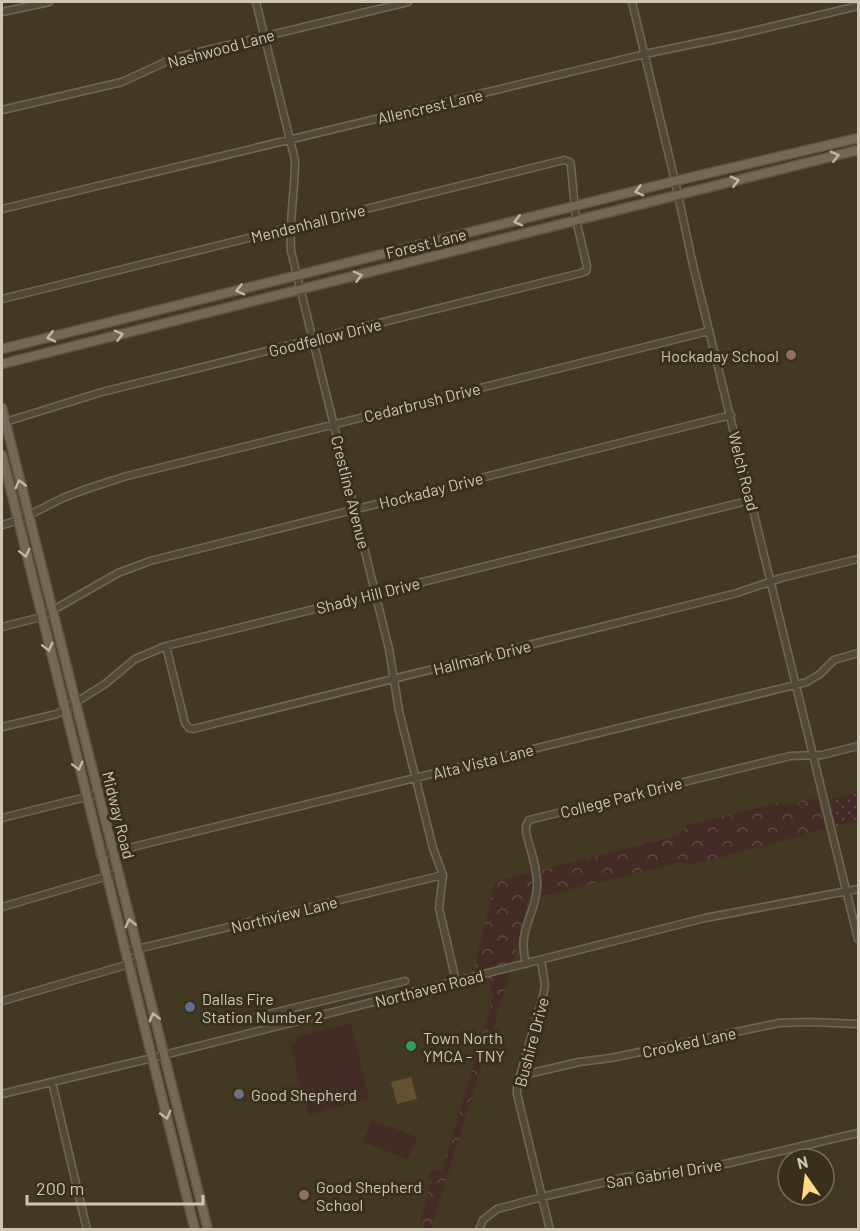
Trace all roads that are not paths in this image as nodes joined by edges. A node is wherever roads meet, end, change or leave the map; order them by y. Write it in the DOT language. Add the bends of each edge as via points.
graph roads {
  1 [pos="49,2"];
  2 [pos="256,2"];
  3 [pos="408,2"];
  4 [pos="632,2"];
  5 [pos="858,6"];
  6 [pos="2,12"];
  7 [pos="265,36"];
  8 [pos="645,54"];
  9 [pos="2,110"];
  10 [pos="858,138"];
  11 [pos="290,139"];
  12 [pos="808,150"];
  13 [pos="858,150"];
  14 [pos="812,162"];
  15 [pos="675,181"];
  16 [pos="678,195"];
  17 [pos="575,207"];
  18 [pos="2,208"];
  19 [pos="576,220"];
  20 [pos="290,228"];
  21 [pos="297,276"];
  22 [pos="301,291"];
  23 [pos="2,299"];
  24 [pos="710,331"];
  25 [pos="313,340"];
  26 [pos="2,349"];
  27 [pos="2,364"];
  28 [pos="2,408"];
  29 [pos="730,415"];
  30 [pos="3,422"];
  31 [pos="334,424"];
  32 [pos="2,455"];
  33 [pos="751,500"];
  34 [pos="355,509"];
  35 [pos="28,515"];
  36 [pos="17,521"];
  37 [pos="2,525"];
  38 [pos="858,559"];
  39 [pos="772,581"];
  40 [pos="376,594"];
  41 [pos="52,610"];
  42 [pos="41,617"];
  43 [pos="2,627"];
  44 [pos="166,646"];
  45 [pos="858,653"];
  46 [pos="394,679"];
  47 [pos="797,685"];
  48 [pos="75,701"];
  49 [pos="64,709"];
  50 [pos="2,727"];
  51 [pos="858,746"];
  52 [pos="814,756"];
  53 [pos="416,778"];
  54 [pos="98,794"];
  55 [pos="86,797"];
  56 [pos="2,818"];
  57 [pos="113,852"];
  58 [pos="100,855"];
  59 [pos="118,873"];
  60 [pos="443,875"];
  61 [pos="106,876"];
  62 [pos="858,888"];
  63 [pos="847,891"];
  64 [pos="2,907"];
  65 [pos="858,939"];
  66 [pos="137,950"];
  67 [pos="125,952"];
  68 [pos="541,960"];
  69 [pos="140,961"];
  70 [pos="128,964"];
  71 [pos="526,964"];
  72 [pos="405,981"];
  73 [pos="456,981"];
  74 [pos="384,986"];
  75 [pos="386,999"];
  76 [pos="2,1001"];
  77 [pos="286,1010"];
  78 [pos="256,1017"];
  79 [pos="289,1023"];
  80 [pos="858,1024"];
  81 [pos="164,1055"];
  82 [pos="152,1058"];
  83 [pos="522,1072"];
  84 [pos="52,1082"];
  85 [pos="2,1094"];
  86 [pos="858,1133"];
  87 [pos="542,1197"];
  88 [pos="87,1230"];
  89 [pos="195,1230"];
  90 [pos="207,1230"];
  91 [pos="479,1230"];
  92 [pos="550,1230"];
  1 -- 6 [label="street"];
  2 -- 7 [label="street, Crestline Avenue"];
  3 -- 7 [label="street, Nashwood Lane"];
  4 -- 8 [label="street, Welch Road"];
  5 -- 8 [label="street, Allencrest Lane"];
  7 -- 9 [label="street, Nashwood Lane" via="174,58 122,82"];
  7 -- 11 [label="street, Crestline Avenue"];
  8 -- 11 [label="street, Allencrest Lane"];
  8 -- 15 [label="street, Welch Road"];
  10 -- 12 [label="main road, Forest Lane"];
  11 -- 18 [label="street, Allencrest Lane"];
  11 -- 20 [label="street, Crestline Avenue" via="295,180"];
  12 -- 14 [label="main road"];
  12 -- 15 [label="main road, Forest Lane"];
  14 -- 13 [label="main road, Forest Lane, one-way"];
  16 -- 14 [label="main road, Forest Lane, one-way"];
  15 -- 16 [label="street, Welch Road"];
  15 -- 17 [label="main road, Forest Lane, one-way"];
  16 -- 19 [label="main road, Forest Lane"];
  16 -- 24 [label="street, Welch Road"];
  17 -- 19 [label="street, Goodfellow Drive"];
  17 -- 20 [label="street, Mendenhall Drive" via="571,166 564,160"];
  17 -- 21 [label="main road, Forest Lane, one-way"];
  22 -- 19 [label="main road, Forest Lane, one-way"];
  19 -- 25 [label="street, Goodfellow Drive" via="586,271"];
  20 -- 21 [label="street, Crestline Avenue"];
  20 -- 23 [label="street, Mendenhall Drive"];
  21 -- 22 [label="street, Crestline Avenue"];
  21 -- 26 [label="main road, Forest Lane, one-way"];
  22 -- 25 [label="street, Crestline Avenue"];
  27 -- 22 [label="main road, Forest Lane, one-way"];
  24 -- 29 [label="street, Welch Road"];
  24 -- 31 [label="street, Cedarbrush Drive"];
  25 -- 30 [label="street, Goodfellow Drive"];
  25 -- 31 [label="street, Crestline Avenue"];
  28 -- 30 [label="main road, Midway Road"];
  29 -- 33 [label="street, Welch Road"];
  29 -- 34 [label="street, Hockaday Drive"];
  35 -- 30 [label="main road, Midway Road, one-way"];
  31 -- 34 [label="street, Crestline Avenue"];
  31 -- 35 [label="street, Cedarbrush Drive" via="127,476 75,493"];
  32 -- 36 [label="main road, Midway Road"];
  33 -- 39 [label="street, Welch Road"];
  33 -- 40 [label="street, Shady Hill Drive"];
  34 -- 40 [label="street, Crestline Avenue"];
  34 -- 41 [label="street, Hockaday Drive" via="150,561 118,573"];
  35 -- 36 [label="street, Cedarbrush Drive"];
  35 -- 41 [label="main road, Midway Road"];
  36 -- 37 [label="street, Cedarbrush Drive"];
  36 -- 42 [label="main road, Midway Road, one-way"];
  38 -- 39 [label="street, Hallmark Drive"];
  39 -- 46 [label="street, Hallmark Drive"];
  39 -- 47 [label="street, Welch Road"];
  40 -- 44 [label="street, Shady Hill Drive"];
  40 -- 46 [label="street, Crestline Avenue"];
  41 -- 42 [label="street, Hockaday Drive"];
  41 -- 48 [label="main road, Midway Road"];
  42 -- 43 [label="street, Hockaday Drive"];
  42 -- 49 [label="main road, Midway Road, one-way"];
  44 -- 46 [label="street, Hallmark Drive" via="186,723 193,729"];
  44 -- 48 [label="street, Shady Hill Drive" via="135,659 105,684"];
  45 -- 47 [label="street, Alta Vista Lane" via="834,660 813,679"];
  46 -- 53 [label="street, Crestline Avenue"];
  47 -- 52 [label="street, Welch Road"];
  47 -- 53 [label="street, Alta Vista Lane"];
  48 -- 49 [label="street, Shady Hill Drive"];
  48 -- 54 [label="main road, Midway Road"];
  49 -- 50 [label="street, Shady Hill Drive"];
  49 -- 55 [label="main road, Midway Road, one-way"];
  51 -- 52 [label="street, College Park Drive"];
  52 -- 63 [label="street, Welch Road"];
  52 -- 71 [label="street, College Park Drive" via="790,756 529,820 526,832 537,889 523,937"];
  53 -- 57 [label="street, Alta Vista Lane"];
  53 -- 60 [label="street, Crestline Avenue"];
  54 -- 55 [label="street"];
  54 -- 57 [label="main road, Midway Road"];
  55 -- 56 [label="street"];
  55 -- 58 [label="main road, Midway Road"];
  57 -- 58 [label="street, Alta Vista Lane"];
  57 -- 59 [label="main road, Midway Road"];
  58 -- 61 [label="main road, Midway Road"];
  59 -- 61 [label="street"];
  66 -- 59 [label="main road, Midway Road, one-way"];
  60 -- 66 [label="street, Northview Lane"];
  60 -- 73 [label="street, Crestline Avenue" via="440,908"];
  61 -- 64 [label="street"];
  61 -- 67 [label="main road, Midway Road"];
  62 -- 63 [label="street, Northaven Road"];
  63 -- 65 [label="street, Welch Road"];
  63 -- 68 [label="street, Northaven Road" via="705,918"];
  66 -- 67 [label="street, Northview Lane"];
  66 -- 69 [label="main road, Midway Road"];
  67 -- 70 [label="main road, Midway Road"];
  68 -- 71 [label="street, Northaven Road"];
  68 -- 83 [label="street, Bushire Drive" via="545,985"];
  69 -- 70 [label="street"];
  81 -- 69 [label="main road, Midway Road, one-way"];
  70 -- 76 [label="street"];
  70 -- 82 [label="main road, Midway Road"];
  71 -- 73 [label="street, Northaven Road"];
  72 -- 74 [label="street"];
  73 -- 75 [label="street, Northaven Road"];
  74 -- 75 [label="street"];
  74 -- 77 [label="street"];
  75 -- 79 [label="street, Northaven Road"];
  77 -- 78 [label="street"];
  77 -- 79 [label="street"];
  79 -- 81 [label="street, Northaven Road"];
  80 -- 83 [label="street, Crooked Lane" via="779,1023"];
  81 -- 82 [label="street, Northaven Road"];
  81 -- 90 [label="main road, Midway Road"];
  82 -- 84 [label="street, Northaven Road"];
  82 -- 89 [label="main road, Midway Road, one-way"];
  83 -- 87 [label="street, Bushire Drive" via="517,1094"];
  84 -- 85 [label="street, Northaven Road"];
  84 -- 88 [label="street"];
  86 -- 87 [label="street, San Gabriel Drive" via="700,1169 627,1177"];
  87 -- 91 [label="street, San Gabriel Drive" via="497,1209 483,1220"];
  87 -- 92 [label="street, Bushire Drive"];
}
